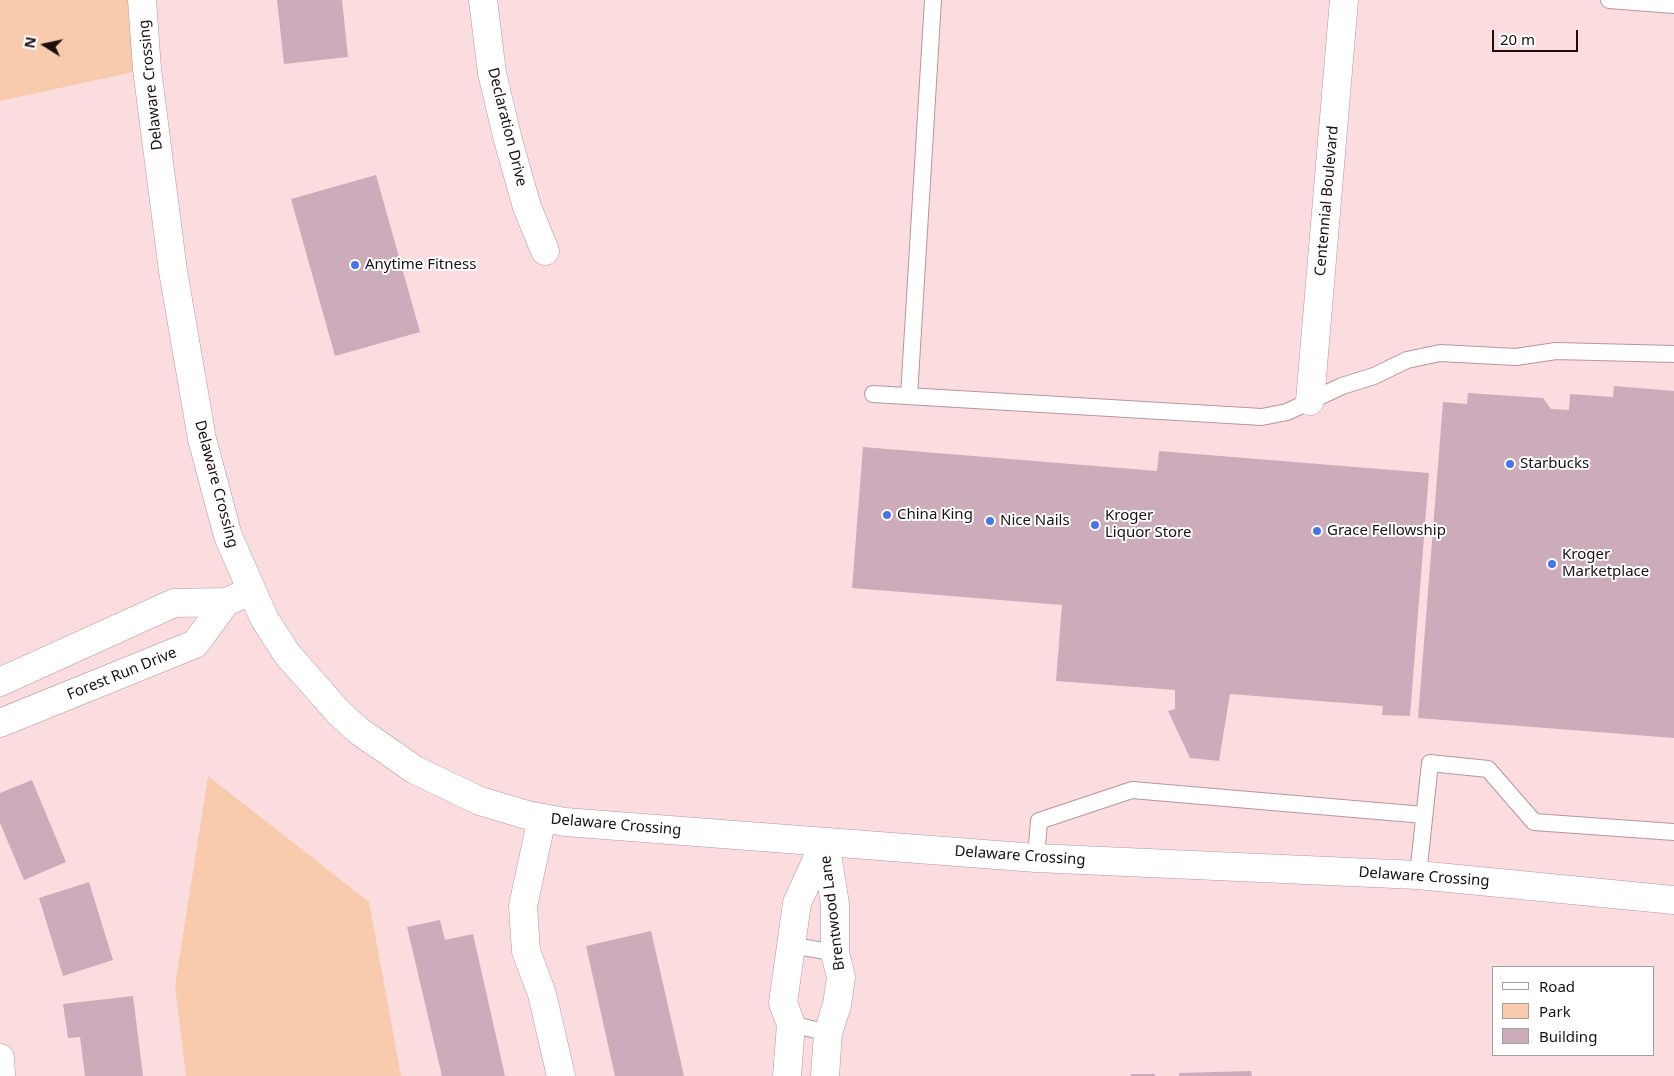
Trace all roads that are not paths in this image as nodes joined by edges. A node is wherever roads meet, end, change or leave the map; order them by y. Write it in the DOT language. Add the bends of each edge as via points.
graph roads {
  1 [pos="142,0"];
  2 [pos="483,0"];
  3 [pos="933,0"];
  4 [pos="1344,0"];
  5 [pos="1609,0"];
  6 [pos="1674,5"];
  7 [pos="545,251"];
  8 [pos="1674,354"];
  9 [pos="873,394"];
  10 [pos="909,396"];
  11 [pos="1310,401"];
  12 [pos="251,591"];
  13 [pos="226,602"];
  14 [pos="0,682"];
  15 [pos="0,722"];
  16 [pos="1424,815"];
  17 [pos="542,818"];
  18 [pos="1674,832"];
  19 [pos="825,842"];
  20 [pos="1036,858"];
  21 [pos="1418,875"];
  22 [pos="1674,900"];
  23 [pos="791,945"];
  24 [pos="835,953"];
  25 [pos="791,1024"];
  26 [pos="828,1033"];
  27 [pos="0,1058"];
  28 [pos="1,1076"];
  29 [pos="560,1076"];
  30 [pos="788,1076"];
  31 [pos="825,1076"];
  1 -- 12 [label="street, Delaware Crossing" via="173,271 202,439 228,536"];
  2 -- 7 [label="street, Declaration Drive" via="492,73 508,140 527,207"];
  3 -- 10 [label="lane"];
  4 -- 11 [label="street, Centennial Boulevard"];
  5 -- 6 [label="lane"];
  8 -- 11 [label="lane" via="1556,351 1516,357 1440,353 1407,360"];
  9 -- 10 [label="lane"];
  10 -- 11 [label="lane" via="1262,417 1287,412"];
  12 -- 13 [label="street, Forest Run Drive"];
  12 -- 17 [label="street, Delaware Crossing" via="287,654 359,731 415,770 480,801"];
  13 -- 14 [label="street, Forest Run Drive" via="174,603"];
  13 -- 15 [label="street, Forest Run Drive" via="195,644"];
  16 -- 18 [label="lane" via="1430,763 1488,769 1534,822"];
  16 -- 20 [label="lane" via="1132,790 1039,821"];
  16 -- 21 [label="lane"];
  17 -- 19 [label="street, Delaware Crossing"];
  17 -- 29 [label="street" via="523,906 526,951 542,994"];
  19 -- 20 [label="street, Delaware Crossing"];
  19 -- 23 [label="street, Brentwood Lane" via="797,903"];
  19 -- 24 [label="street, Brentwood Lane" via="835,904"];
  20 -- 21 [label="street, Delaware Crossing"];
  21 -- 22 [label="street, Delaware Crossing"];
  23 -- 24 [label="lane"];
  23 -- 25 [label="street, Brentwood Lane" via="783,1003"];
  24 -- 26 [label="street, Brentwood Lane" via="841,977"];
  25 -- 26 [label="lane"];
  25 -- 30 [label="street, Brentwood Lane"];
  26 -- 31 [label="street, Brentwood Lane"];
  27 -- 28 [label="street"];
}
